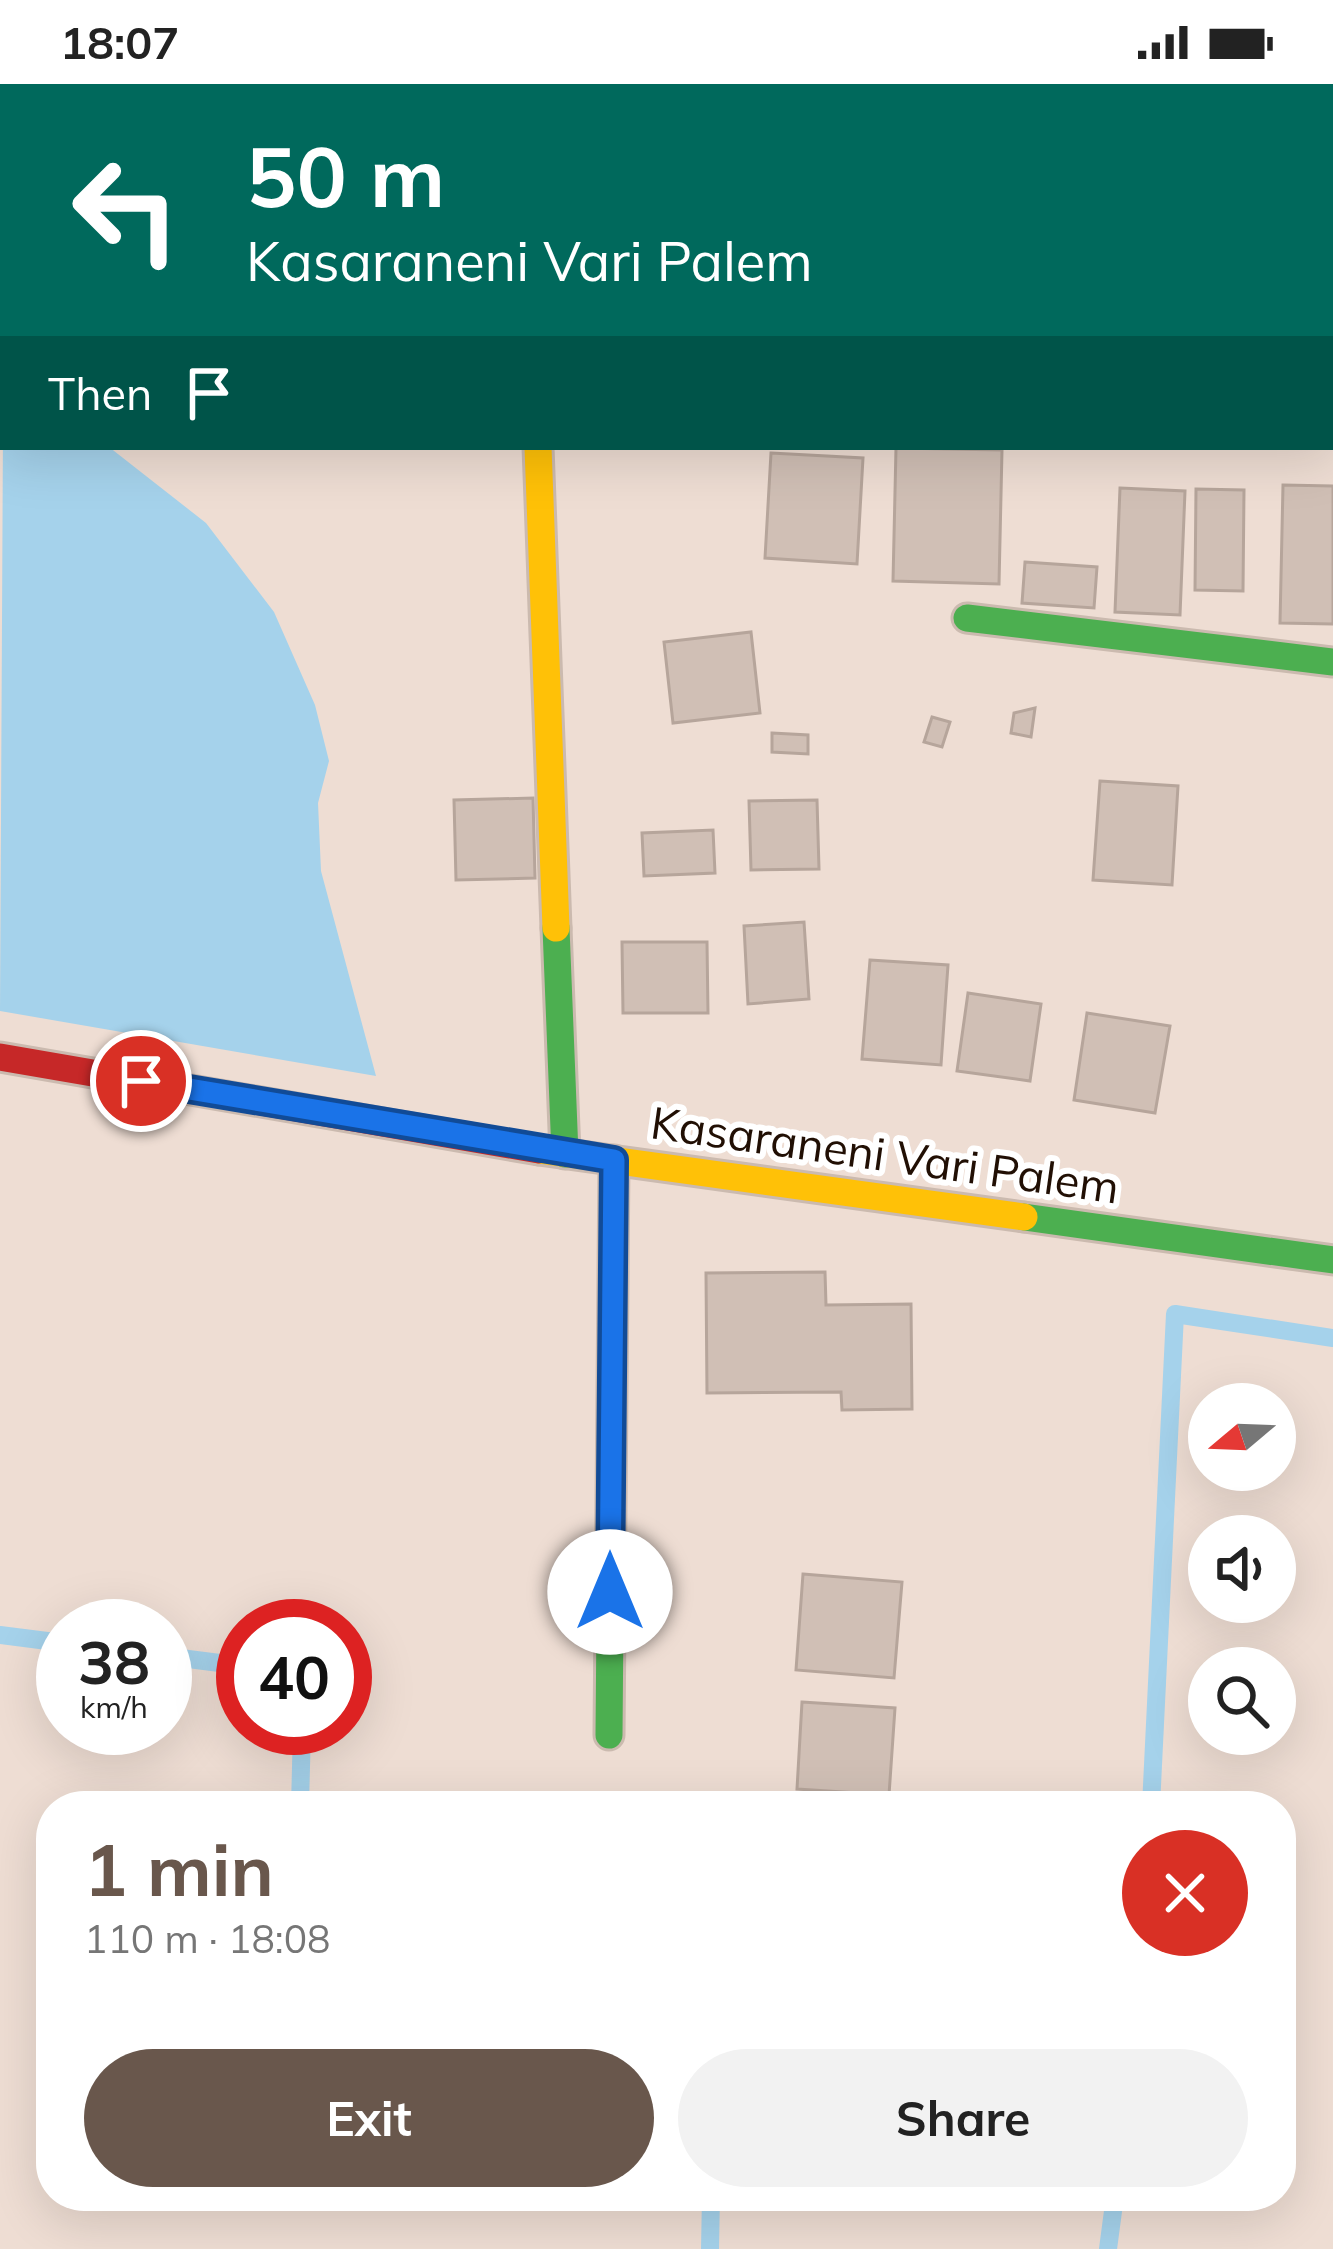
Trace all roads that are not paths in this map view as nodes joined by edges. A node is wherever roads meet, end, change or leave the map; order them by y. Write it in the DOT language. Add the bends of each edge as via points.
graph roads {
  1 [pos="538,450"];
  2 [pos="967,618"];
  3 [pos="1333,662"];
  4 [pos="0,1057"];
  5 [pos="565,1154"];
  6 [pos="614,1160"];
  7 [pos="1333,1260"];
  8 [pos="610,1735"];
  1 -- 5 [label="street"];
  2 -- 3 [label="street"];
  4 -- 5 [label="street, Kasaraneni Vari Palem"];
  5 -- 6 [label="street, Kasaraneni Vari Palem"];
  6 -- 7 [label="street, Kasaraneni Vari Palem"];
  6 -- 8 [label="street"];
}
